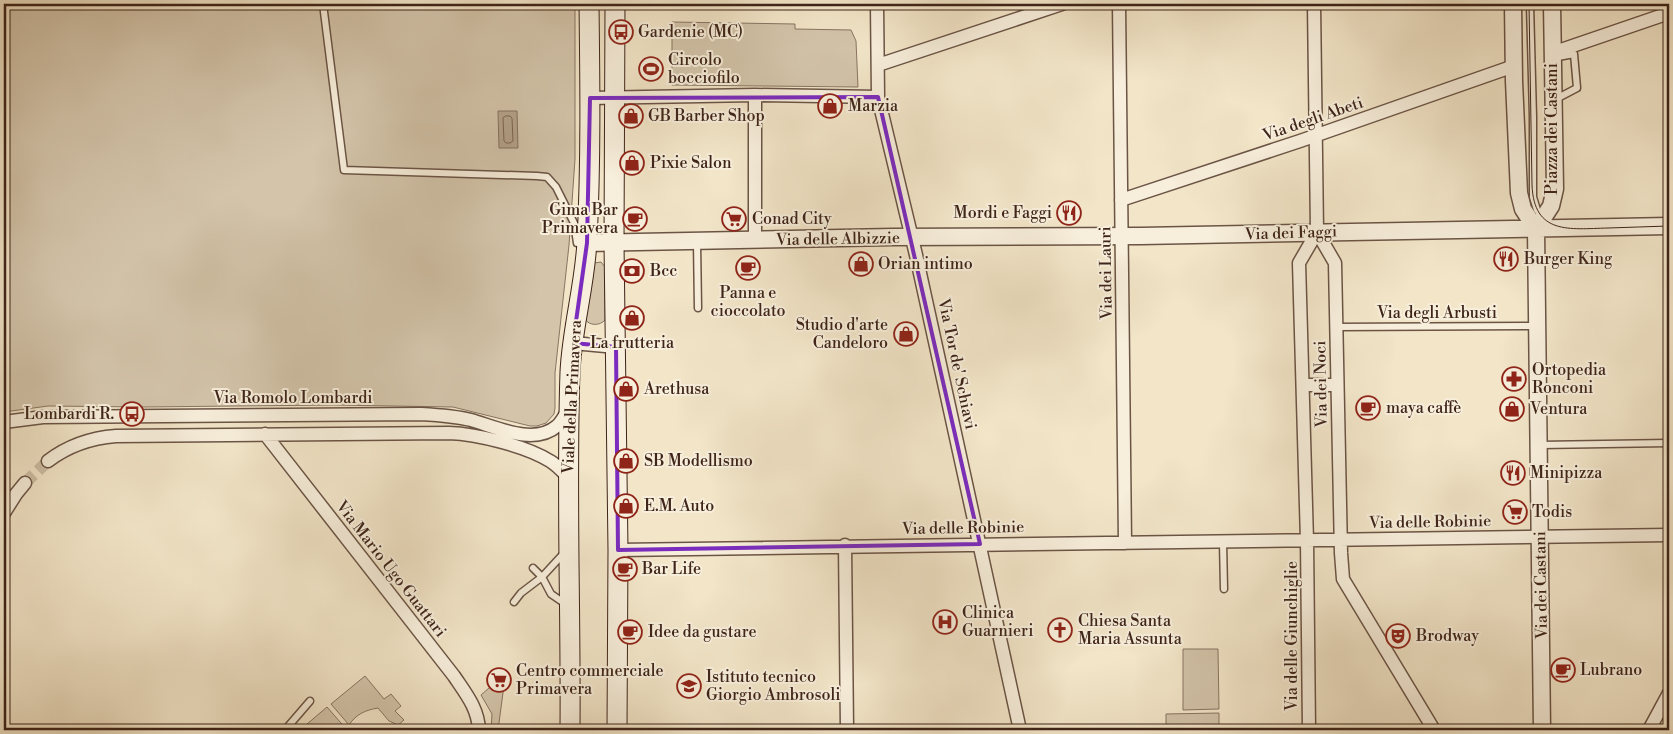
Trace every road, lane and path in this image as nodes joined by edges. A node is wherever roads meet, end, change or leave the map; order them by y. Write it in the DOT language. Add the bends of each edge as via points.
graph roads {
  1 [pos="323,4"];
  2 [pos="589,4"];
  3 [pos="615,4"];
  4 [pos="876,4"];
  5 [pos="1062,4"];
  6 [pos="1119,4"];
  7 [pos="1314,4"];
  8 [pos="1513,4"];
  9 [pos="1530,4"];
  10 [pos="1552,4"];
  11 [pos="1669,13"];
  12 [pos="1552,56"];
  13 [pos="878,65"];
  14 [pos="1514,66"];
  15 [pos="755,96"];
  16 [pos="878,96"];
  17 [pos="615,97"];
  18 [pos="590,98"];
  19 [pos="1553,101"];
  20 [pos="1314,135"];
  21 [pos="1121,200"];
  22 [pos="1539,219"];
  23 [pos="1669,226"];
  24 [pos="1317,232"];
  25 [pos="1121,236"];
  26 [pos="912,237"];
  27 [pos="756,241"];
  28 [pos="697,242"];
  29 [pos="587,243"];
  30 [pos="614,243"];
  31 [pos="698,308"];
  32 [pos="1537,326"];
  33 [pos="1336,327"];
  34 [pos="573,343"];
  35 [pos="616,347"];
  36 [pos="1337,385"];
  37 [pos="1303,386"];
  38 [pos="569,408"];
  39 [pos="4,422"];
  40 [pos="265,434"];
  41 [pos="1669,443"];
  42 [pos="1539,445"];
  43 [pos="51,463"];
  44 [pos="568,477"];
  45 [pos="29,486"];
  46 [pos="5,511"];
  47 [pos="1669,535"];
  48 [pos="1541,536"];
  49 [pos="1307,540"];
  50 [pos="1341,541"];
  51 [pos="1223,542"];
  52 [pos="1125,543"];
  53 [pos="980,544"];
  54 [pos="845,546"];
  55 [pos="569,548"];
  56 [pos="618,550"];
  57 [pos="533,568"];
  58 [pos="542,577"];
  59 [pos="1224,589"];
  60 [pos="514,602"];
  61 [pos="570,607"];
  62 [pos="1669,693"];
  63 [pos="310,701"];
  64 [pos="285,730"];
  65 [pos="479,730"];
  66 [pos="570,730"];
  67 [pos="616,730"];
  68 [pos="847,730"];
  69 [pos="1020,730"];
  70 [pos="1309,730"];
  71 [pos="1434,730"];
  72 [pos="1542,730"];
  73 [pos="1650,730"];
  1 -- 29 [label="lane" via="344,170 547,178 556,187 574,223 577,243"];
  2 -- 18 [label="main road, Viale della Primavera"];
  3 -- 17 [label="main road"];
  4 -- 13 [label="street, Via Tor de' Schiavi"];
  5 -- 13 [label="street"];
  6 -- 21 [label="street, Via dei Lauri"];
  7 -- 20 [label="street, Via dei Noci"];
  8 -- 14 [label="street, Piazza dei Castani"];
  9 -- 22 [label="lane" via="1533,197"];
  10 -- 12 [label="street, Piazza dei Castani"];
  11 -- 12 [label="street"];
  12 -- 19 [label="street, Piazza dei Castani"];
  12 -- 19 [label="lane" via="1574,54 1578,88"];
  13 -- 16 [label="street, Via Tor de' Schiavi"];
  14 -- 20 [label="street, Via degli Abeti"];
  14 -- 22 [label="street, Piazza dei Castani" via="1519,193 1523,209"];
  15 -- 16 [label="street"];
  15 -- 17 [label="street"];
  15 -- 27 [label="street"];
  16 -- 26 [label="street, Via Tor de' Schiavi"];
  17 -- 18 [label="street"];
  17 -- 30 [label="main road"];
  18 -- 29 [label="main road, Viale della Primavera"];
  19 -- 22 [label="street, Piazza dei Castani" via="1555,189 1553,202"];
  20 -- 21 [label="street, Via degli Abeti"];
  20 -- 24 [label="street, Via dei Noci"];
  21 -- 25 [label="street, Via dei Lauri"];
  22 -- 23 [label="street, Via dei Faggi" via="1572,229"];
  22 -- 24 [label="street, Via dei Faggi"];
  22 -- 32 [label="street, Via dei Castani"];
  24 -- 25 [label="street, Via dei Faggi"];
  24 -- 33 [label="street, Via dei Noci" via="1335,262"];
  24 -- 37 [label="street, Via dei Noci" via="1299,263"];
  25 -- 26 [label="street, Via dei Faggi"];
  25 -- 52 [label="street, Via dei Lauri"];
  26 -- 27 [label="street, Via delle Albizzie"];
  26 -- 53 [label="street, Via Tor de' Schiavi"];
  27 -- 28 [label="street, Via delle Albizzie"];
  28 -- 30 [label="street, Via delle Albizzie"];
  28 -- 31 [label="lane"];
  29 -- 30 [label="street, Via delle Albizzie"];
  29 -- 34 [label="main road, Viale della Primavera"];
  30 -- 35 [label="main road"];
  32 -- 33 [label="lane, Via degli Arbusti"];
  32 -- 42 [label="street, Via dei Castani"];
  33 -- 36 [label="street, Via dei Noci"];
  34 -- 35 [label="street"];
  34 -- 38 [label="main road, Viale della Primavera"];
  35 -- 56 [label="main road"];
  36 -- 37 [label="street"];
  36 -- 50 [label="street, Via dei Noci"];
  37 -- 49 [label="street, Via dei Noci"];
  38 -- 39 [label="street, Via Romolo Lombardi" via="558,425 547,432 529,435 460,418 422,414 43,417"];
  38 -- 44 [label="main road, Viale della Primavera"];
  40 -- 43 [label="street" via="106,436 86,440 65,450"];
  40 -- 44 [label="street" via="463,434 534,453 550,461"];
  40 -- 65 [label="street, Via Mario Ugo Guattari" via="454,676 473,704"];
  41 -- 42 [label="lane"];
  42 -- 48 [label="street, Via dei Castani"];
  44 -- 55 [label="main road, Viale della Primavera"];
  45 -- 46 [label="street" via="16,494"];
  47 -- 48 [label="street, Via delle Robinie"];
  48 -- 50 [label="street, Via delle Robinie"];
  48 -- 72 [label="street, Via dei Castani"];
  49 -- 50 [label="street, Via delle Robinie"];
  49 -- 51 [label="street, Via delle Robinie"];
  49 -- 70 [label="street, Via delle Giunchiglie"];
  50 -- 71 [label="street, Via dei Noci" via="1343,579"];
  51 -- 52 [label="street, Via delle Robinie"];
  51 -- 59 [label="lane"];
  52 -- 53 [label="street, Via delle Robinie"];
  53 -- 54 [label="street, Via delle Robinie"];
  53 -- 69 [label="street, Via Tor de' Schiavi"];
  54 -- 56 [label="street, Via delle Robinie"];
  54 -- 68 [label="street"];
  55 -- 58 [label="lane"];
  55 -- 61 [label="main road, Viale della Primavera"];
  56 -- 67 [label="main road"];
  57 -- 58 [label="lane"];
  58 -- 60 [label="lane"];
  58 -- 61 [label="lane" via="552,594"];
  61 -- 66 [label="main road, Viale della Primavera"];
  62 -- 73 [label="street"];
  63 -- 64 [label="lane"];
}
